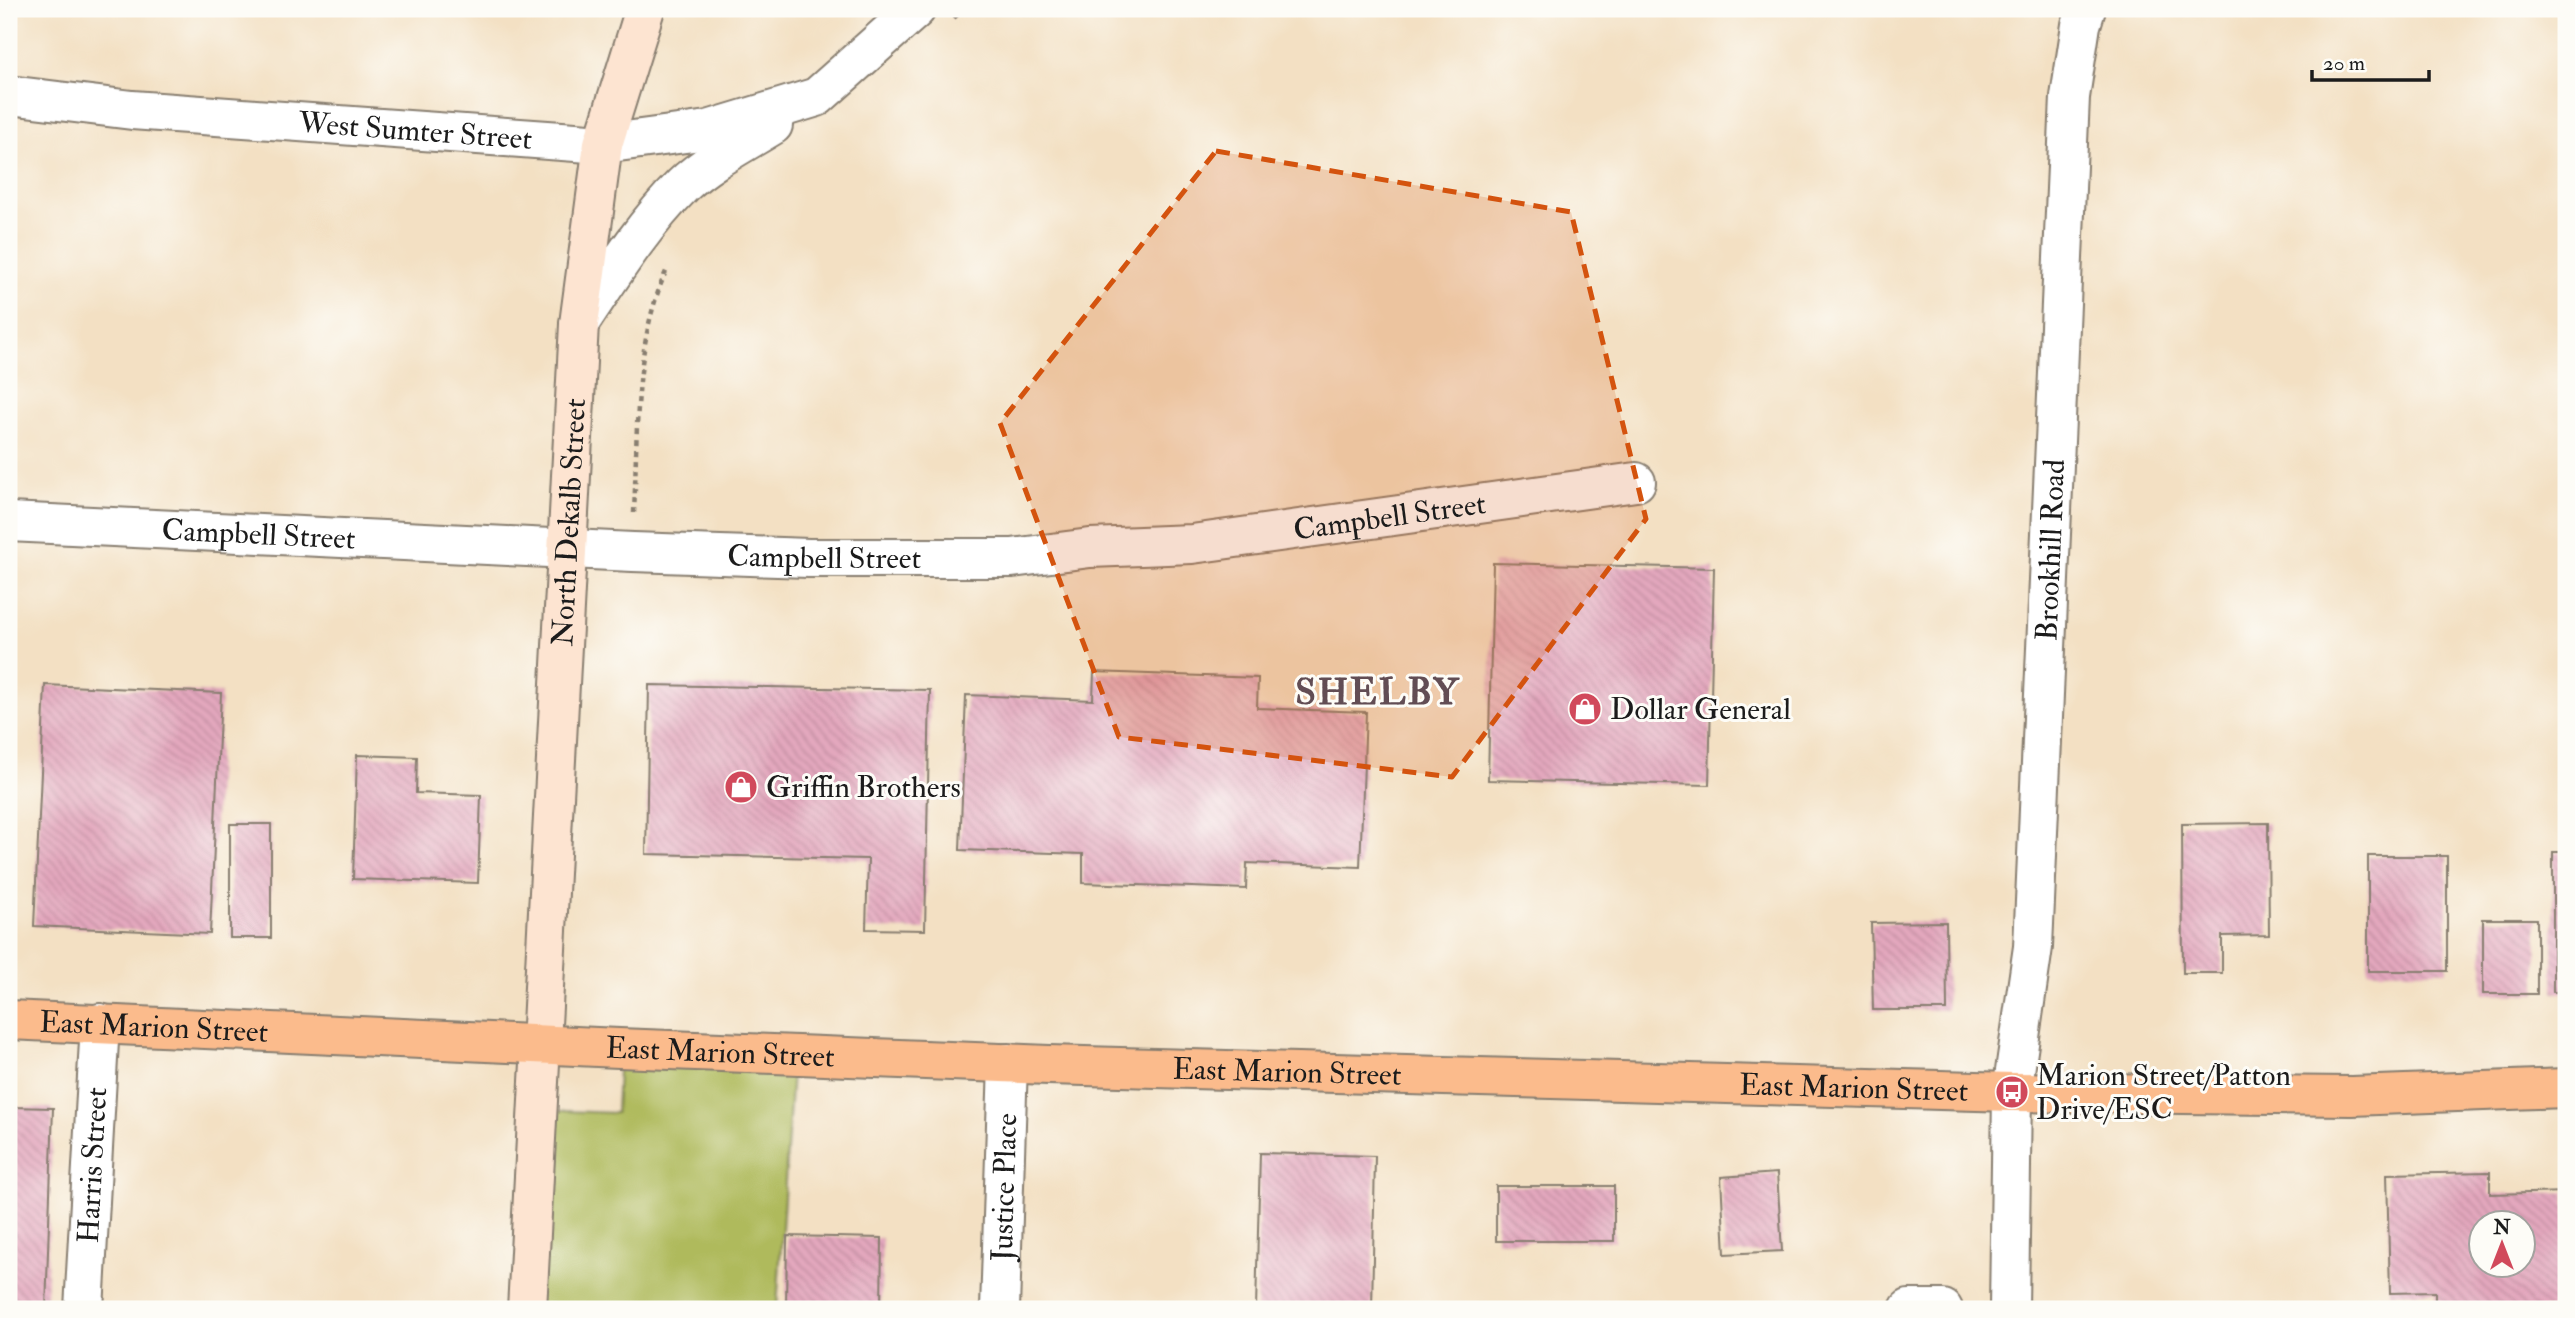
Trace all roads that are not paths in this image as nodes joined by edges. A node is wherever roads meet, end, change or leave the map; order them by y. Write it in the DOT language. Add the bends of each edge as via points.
graph roads {
  1 [pos="645,9"];
  2 [pos="2086,9"];
  3 [pos="930,18"];
  4 [pos="9,95"];
  5 [pos="817,97"];
  6 [pos="603,144"];
  7 [pos="579,324"];
  8 [pos="1636,482"];
  9 [pos="9,522"];
  10 [pos="569,550"];
  11 [pos="9,1020"];
  12 [pos="100,1023"];
  13 [pos="541,1044"];
  14 [pos="1008,1063"];
  15 [pos="2566,1088"];
  16 [pos="2012,1092"];
  17 [pos="84,1309"];
  18 [pos="527,1309"];
  19 [pos="1000,1309"];
  20 [pos="1909,1309"];
  21 [pos="1944,1309"];
  22 [pos="2010,1309"];
  1 -- 6 [label="main road, North Dekalb Street"];
  2 -- 16 [label="street, Brookhill Road" via="2070,97 2033,947"];
  3 -- 5 [label="street, West Sumter Street"];
  4 -- 6 [label="street, West Sumter Street" via="132,110"];
  5 -- 6 [label="street, West Sumter Street" via="708,130"];
  5 -- 7 [label="street, West Sumter Street" via="685,184 625,255"];
  6 -- 7 [label="main road, North Dekalb Street"];
  7 -- 10 [label="main road, North Dekalb Street"];
  8 -- 10 [label="street, Campbell Street" via="1192,544 1090,548 1012,558 809,558"];
  9 -- 10 [label="street, Campbell Street"];
  10 -- 13 [label="main road, North Dekalb Street"];
  11 -- 12 [label="main road, East Marion Street"];
  12 -- 13 [label="main road, East Marion Street"];
  12 -- 17 [label="street, Harris Street"];
  13 -- 14 [label="main road, East Marion Street"];
  13 -- 18 [label="main road, North Dekalb Street"];
  14 -- 16 [label="main road, East Marion Street"];
  14 -- 19 [label="street, Justice Place"];
  15 -- 16 [label="main road, East Marion Street" via="2352,1096"];
  16 -- 22 [label="street, Brookhill Road"];
  20 -- 21 [label="street"];
}
